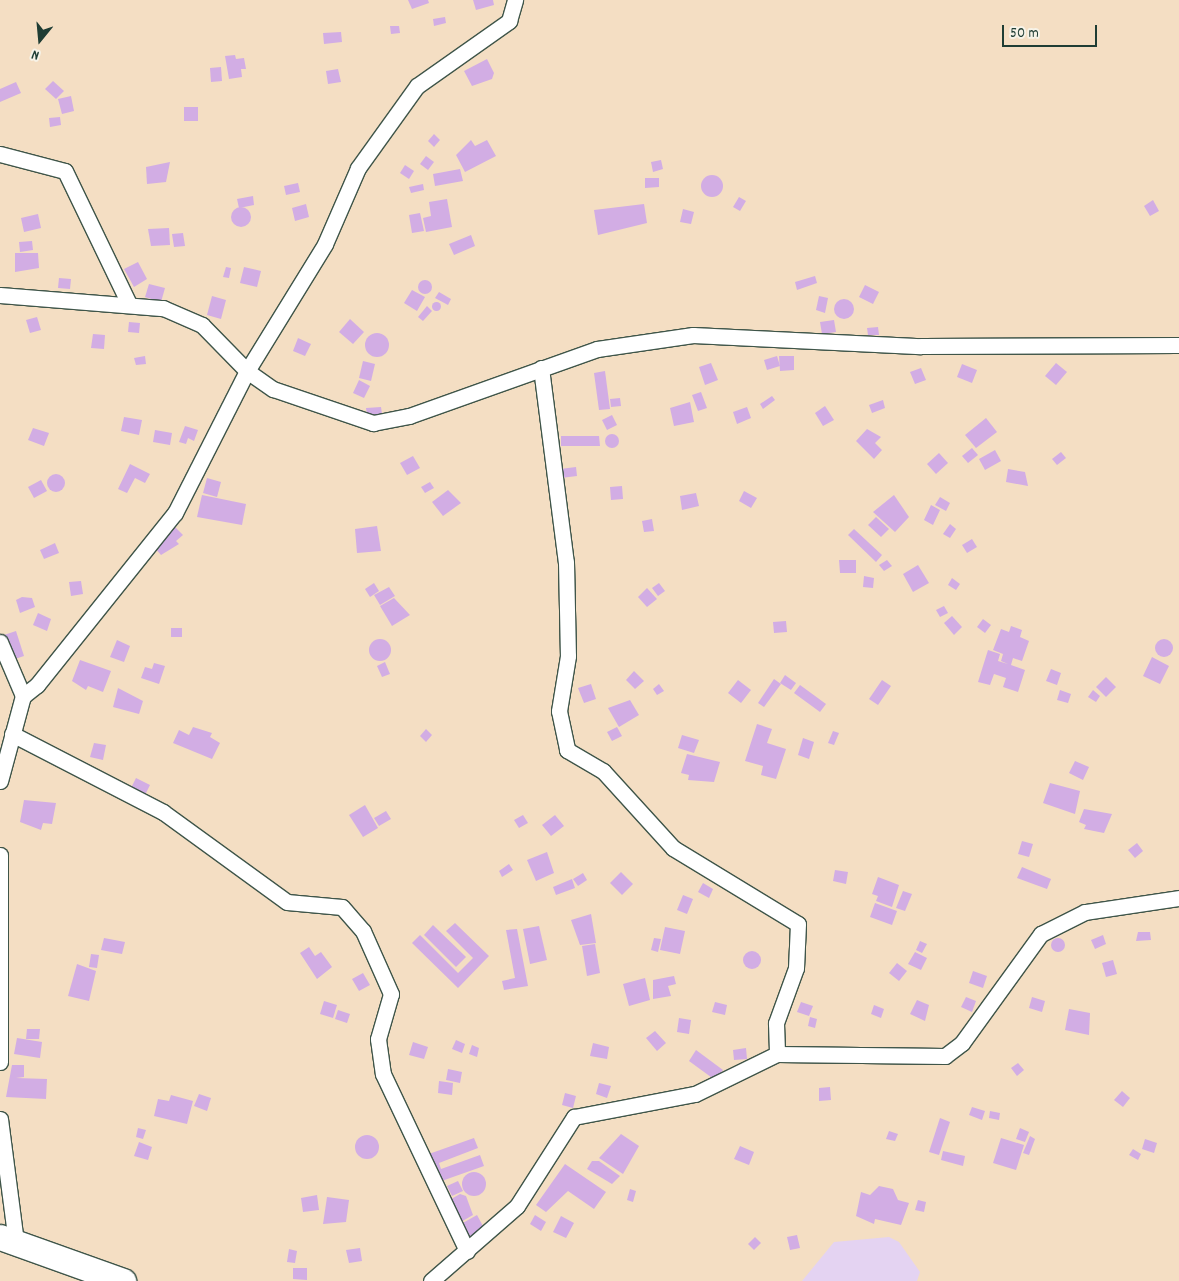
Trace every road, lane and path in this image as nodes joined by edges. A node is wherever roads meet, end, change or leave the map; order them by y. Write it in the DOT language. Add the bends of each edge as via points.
graph roads {
  1 [pos="515,0"];
  2 [pos="0,154"];
  3 [pos="0,295"];
  4 [pos="129,304"];
  5 [pos="1179,345"];
  6 [pos="541,368"];
  7 [pos="247,371"];
  8 [pos="0,642"];
  9 [pos="23,696"];
  10 [pos="12,734"];
  11 [pos="0,781"];
  12 [pos="0,855"];
  13 [pos="1179,898"];
  14 [pos="777,1054"];
  15 [pos="0,1062"];
  16 [pos="0,1119"];
  17 [pos="8,1240"];
  18 [pos="467,1251"];
  19 [pos="123,1281"];
  20 [pos="431,1281"];
  1 -- 7 [label="street" via="509,21 417,86 358,168 325,244"];
  2 -- 4 [label="street" via="13,161 65,171"];
  3 -- 4 [label="street"];
  4 -- 7 [label="street" via="163,308 202,325"];
  5 -- 6 [label="street" via="921,346 693,335 597,348"];
  6 -- 7 [label="street" via="409,416 373,423 273,389"];
  6 -- 14 [label="street" via="566,562 568,656 559,711 566,750 603,770 673,848 798,924 796,968 776,1023"];
  7 -- 9 [label="street" via="175,513 37,685"];
  8 -- 9 [label="street"];
  9 -- 10 [label="street"];
  10 -- 11 [label="street"];
  10 -- 18 [label="street" via="162,812 287,902 342,907 363,931 391,994 378,1040 383,1074"];
  12 -- 15 [label="street"];
  13 -- 14 [label="street" via="1085,912 1041,934 962,1043 945,1056"];
  14 -- 18 [label="street" via="696,1094 574,1117 518,1206"];
  16 -- 17 [label="street"];
  17 -- 19 [label="highway"];
  18 -- 20 [label="street"];
}
